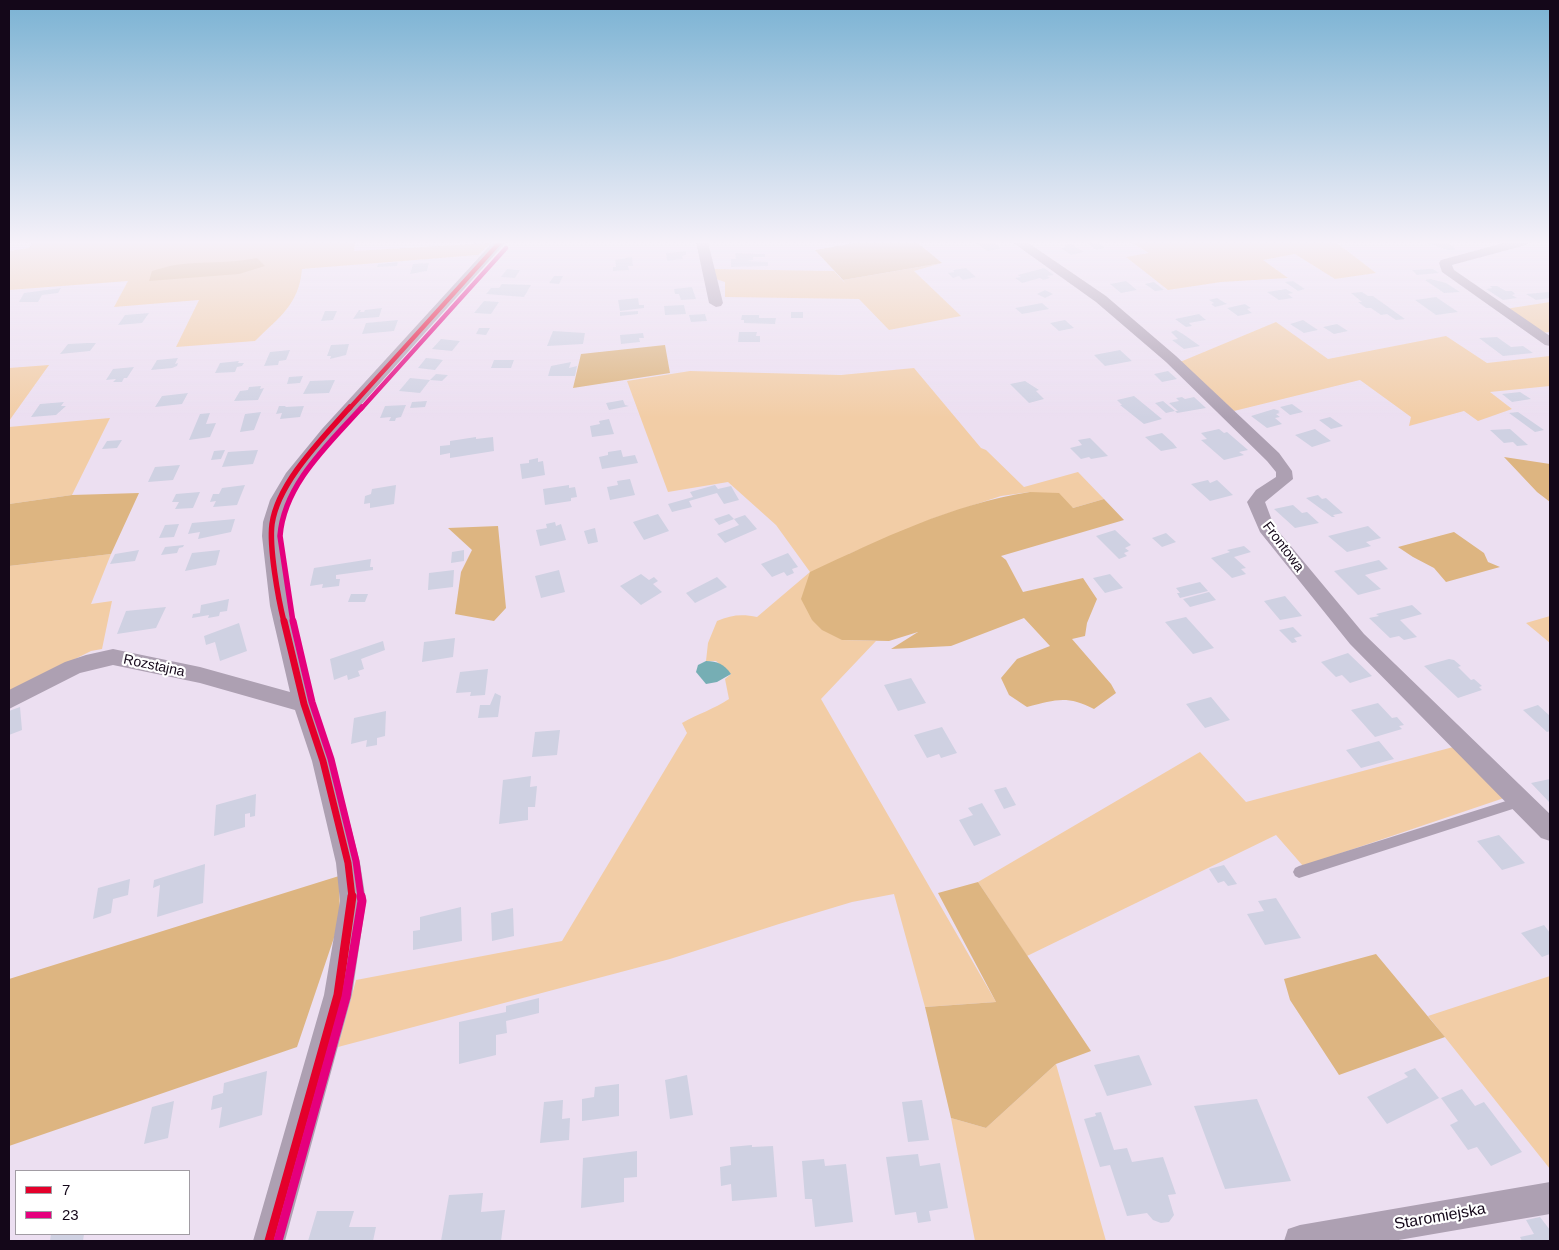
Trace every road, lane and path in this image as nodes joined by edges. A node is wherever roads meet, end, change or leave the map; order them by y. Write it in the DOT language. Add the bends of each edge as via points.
graph roads {
  1 [pos="447,300"];
  2 [pos="1103,300"];
  3 [pos="1489,300"];
  4 [pos="1550,342"];
  5 [pos="9,700"];
  6 [pos="304,704"];
  7 [pos="1522,801"];
  8 [pos="1550,830"];
  9 [pos="1299,872"];
  10 [pos="1550,1198"];
  11 [pos="269,1241"];
  12 [pos="1300,1241"];
  1 -- 6 [label="street" via="328,432 292,477 279,500 271,536 279,598"];
  2 -- 7 [label="street, Frontowa" via="1273,457 1284,471 1285,478 1256,502 1266,528 1357,639"];
  3 -- 4 [label="street"];
  5 -- 6 [label="street, Rozstajna" via="82,664 113,657 200,675"];
  6 -- 11 [label="street" via="323,760 348,863 352,901 338,995"];
  7 -- 8 [label="street, Frontowa"];
  7 -- 9 [label="lane"];
  10 -- 12 [label="street, Staromiejska"];
}
